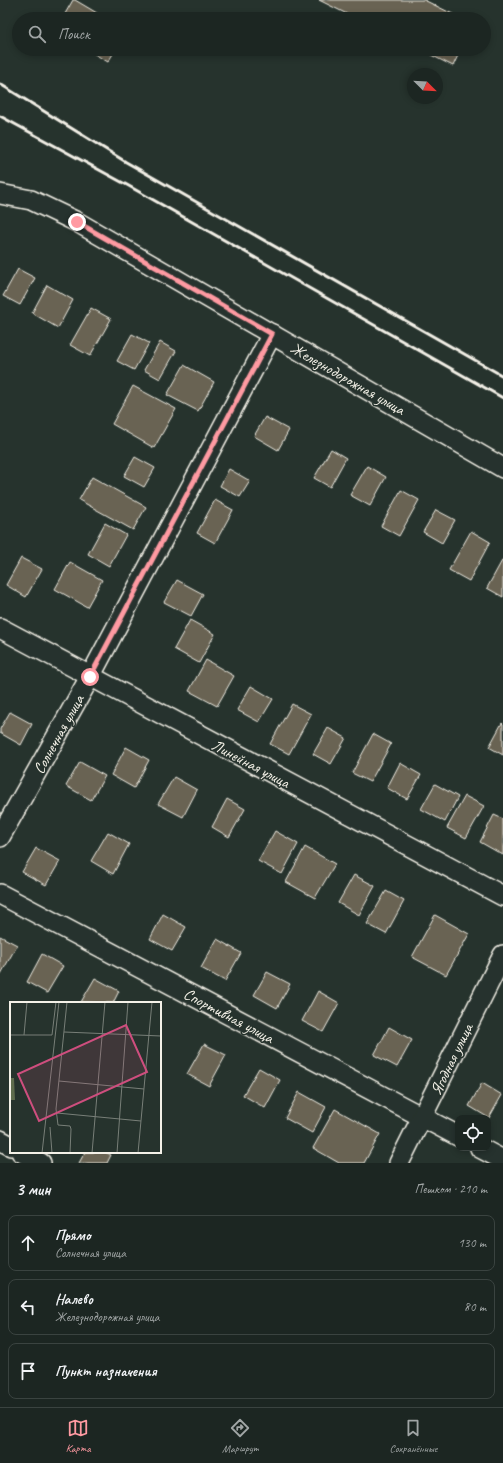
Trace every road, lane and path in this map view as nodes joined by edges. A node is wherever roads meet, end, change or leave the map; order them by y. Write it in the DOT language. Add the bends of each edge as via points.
graph roads {
  1 [pos="0,194"];
  2 [pos="272,334"];
  3 [pos="503,468"];
  4 [pos="0,628"];
  5 [pos="90,677"];
  6 [pos="0,837"];
  7 [pos="0,894"];
  8 [pos="503,896"];
  9 [pos="503,955"];
  10 [pos="423,1117"];
  11 [pos="455,1134"];
  12 [pos="0,1140"];
  13 [pos="10,1145"];
  14 [pos="486,1151"];
  15 [pos="24,1153"];
  16 [pos="503,1160"];
  17 [pos="41,1163"];
  18 [pos="399,1163"];
  1 -- 2 [label="street, Железнодорожная улица" via="31,200 77,222"];
  2 -- 3 [label="street, Железнодорожная улица"];
  2 -- 5 [label="street, Солнечная улица"];
  4 -- 5 [label="street, Линейная улица"];
  5 -- 6 [label="street, Солнечная улица"];
  5 -- 8 [label="street, Линейная улица"];
  7 -- 10 [label="street, Спортивная улица"];
  9 -- 10 [label="street, Ягодная улица"];
  10 -- 11 [label="street, Спортивная улица"];
  10 -- 18 [label="street, Ягодная улица"];
  12 -- 13 [label="street"];
  14 -- 16 [label="street"];
  15 -- 17 [label="street"];
}
